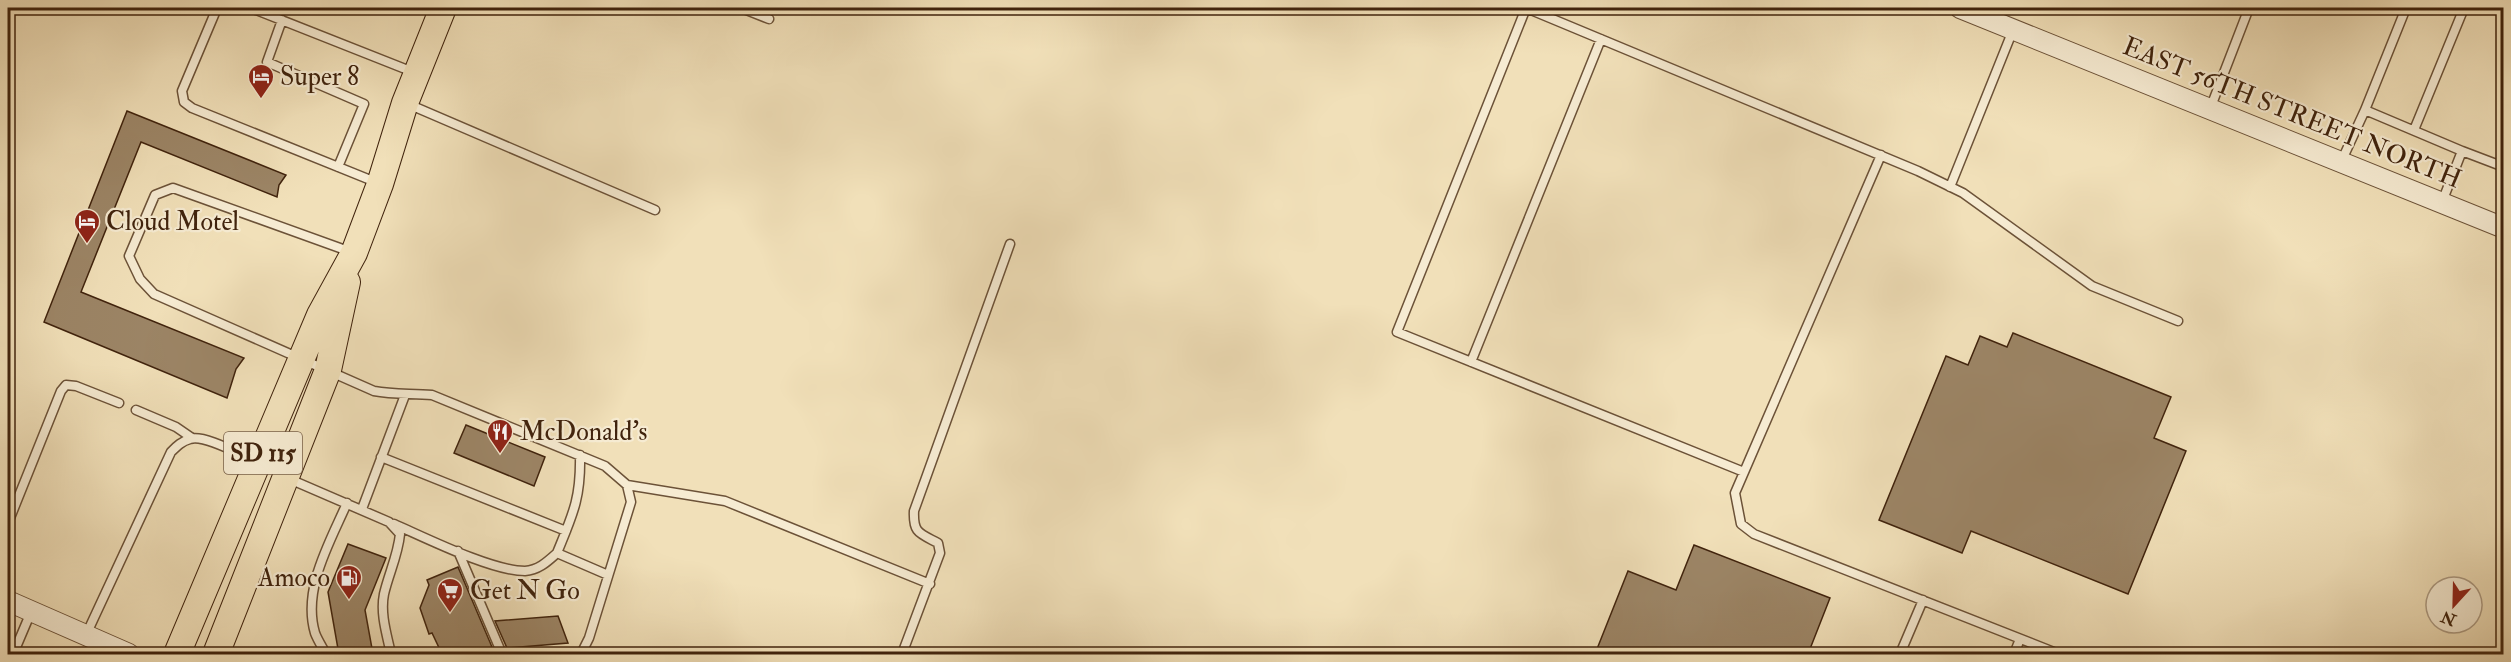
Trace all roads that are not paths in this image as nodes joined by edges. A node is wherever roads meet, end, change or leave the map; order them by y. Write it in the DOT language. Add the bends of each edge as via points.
graph roads {
  1 [pos="217,8"];
  2 [pos="251,8"];
  3 [pos="444,8"];
  4 [pos="741,8"];
  5 [pos="1526,8"];
  6 [pos="1960,8"];
  7 [pos="2249,8"];
  8 [pos="2406,8"];
  9 [pos="2464,8"];
  10 [pos="769,19"];
  11 [pos="282,20"];
  12 [pos="2013,29"];
  13 [pos="1600,39"];
  14 [pos="417,73"];
  15 [pos="405,103"];
  16 [pos="2210,109"];
  17 [pos="2365,110"];
  18 [pos="2414,130"];
  19 [pos="2462,151"];
  20 [pos="1881,154"];
  21 [pos="2341,163"];
  22 [pos="338,167"];
  23 [pos="2504,167"];
  24 [pos="380,184"];
  25 [pos="1950,186"];
  26 [pos="2442,203"];
  27 [pos="655,210"];
  28 [pos="2504,228"];
  29 [pos="1010,244"];
  30 [pos="354,253"];
  31 [pos="2178,321"];
  32 [pos="302,359"];
  33 [pos="1471,362"];
  34 [pos="328,370"];
  35 [pos="405,395"];
  36 [pos="119,403"];
  37 [pos="136,410"];
  38 [pos="192,438"];
  39 [pos="580,456"];
  40 [pos="381,457"];
  41 [pos="259,463"];
  42 [pos="1744,472"];
  43 [pos="285,477"];
  44 [pos="627,485"];
  45 [pos="347,503"];
  46 [pos="362,510"];
  47 [pos="389,522"];
  48 [pos="8,523"];
  49 [pos="566,531"];
  50 [pos="458,551"];
  51 [pos="557,553"];
  52 [pos="608,575"];
  53 [pos="930,584"];
  54 [pos="1923,600"];
  55 [pos="8,601"];
  56 [pos="31,612"];
  57 [pos="86,636"];
  58 [pos="2020,639"];
  59 [pos="14,653"];
  60 [pos="129,654"];
  61 [pos="177,654"];
  62 [pos="216,654"];
  63 [pos="326,654"];
  64 [pos="391,654"];
  65 [pos="502,654"];
  66 [pos="581,654"];
  67 [pos="902,654"];
  68 [pos="1900,654"];
  69 [pos="2014,654"];
  70 [pos="2059,654"];
  1 -- 22 [label="lane" via="182,91 184,102"];
  2 -- 11 [label="lane"];
  3 -- 14 [label="main road, SD 115"];
  4 -- 10 [label="lane"];
  5 -- 13 [label="lane"];
  5 -- 33 [label="lane" via="1397,333"];
  6 -- 12 [label="street, EAST 56TH STREET NORTH"];
  7 -- 16 [label="lane"];
  8 -- 17 [label="lane"];
  9 -- 18 [label="lane"];
  11 -- 14 [label="lane"];
  11 -- 22 [label="lane" via="267,62 364,104"];
  12 -- 16 [label="street, EAST 56TH STREET NORTH"];
  12 -- 25 [label="lane"];
  13 -- 20 [label="lane"];
  13 -- 33 [label="lane"];
  14 -- 15 [label="main road, SD 115"];
  15 -- 24 [label="main road, SD 115"];
  15 -- 27 [label="lane"];
  16 -- 21 [label="street, EAST 56TH STREET NORTH"];
  17 -- 18 [label="lane"];
  17 -- 21 [label="lane"];
  18 -- 19 [label="lane"];
  19 -- 23 [label="lane"];
  19 -- 26 [label="lane"];
  20 -- 25 [label="lane"];
  20 -- 42 [label="lane"];
  21 -- 26 [label="street, EAST 56TH STREET NORTH"];
  22 -- 24 [label="lane"];
  24 -- 30 [label="main road, SD 115"];
  25 -- 31 [label="lane" via="2092,286"];
  26 -- 28 [label="street, EAST 56TH STREET NORTH"];
  29 -- 53 [label="lane" via="914,511 913,526 918,533 938,543 940,554"];
  30 -- 32 [label="main road, SD 115" via="320,315"];
  30 -- 32 [label="lane" via="173,188 154,195 129,256 140,279 154,294"];
  30 -- 34 [label="main road, SD 115"];
  32 -- 34 [label="lane"];
  32 -- 41 [label="main road, SD 115"];
  33 -- 42 [label="lane"];
  34 -- 35 [label="lane" via="374,391"];
  34 -- 43 [label="main road, SD 115"];
  35 -- 39 [label="lane" via="432,395"];
  35 -- 40 [label="lane"];
  36 -- 48 [label="lane" via="66,385"];
  37 -- 38 [label="lane"];
  38 -- 41 [label="lane"];
  38 -- 57 [label="lane" via="171,452"];
  39 -- 44 [label="lane" via="605,466"];
  39 -- 49 [label="lane" via="581,484"];
  40 -- 46 [label="lane"];
  40 -- 49 [label="lane"];
  41 -- 61 [label="main road, SD 115"];
  42 -- 54 [label="lane" via="1734,493 1737,512 1741,524 1754,534"];
  43 -- 45 [label="lane"];
  43 -- 62 [label="main road, SD 115"];
  44 -- 52 [label="lane" via="631,502"];
  44 -- 53 [label="lane" via="725,501"];
  45 -- 46 [label="lane"];
  45 -- 63 [label="lane" via="320,566 311,601 315,633"];
  46 -- 47 [label="lane"];
  47 -- 50 [label="lane"];
  47 -- 64 [label="lane" via="400,534 384,596 383,620"];
  49 -- 51 [label="lane"];
  50 -- 51 [label="lane" via="526,571 541,567"];
  50 -- 65 [label="lane"];
  51 -- 52 [label="lane"];
  52 -- 66 [label="lane"];
  53 -- 67 [label="lane"];
  54 -- 58 [label="lane"];
  54 -- 68 [label="lane"];
  55 -- 56 [label="street"];
  56 -- 57 [label="street"];
  56 -- 59 [label="lane"];
  57 -- 60 [label="street"];
  58 -- 69 [label="lane"];
  58 -- 70 [label="lane"];
}
